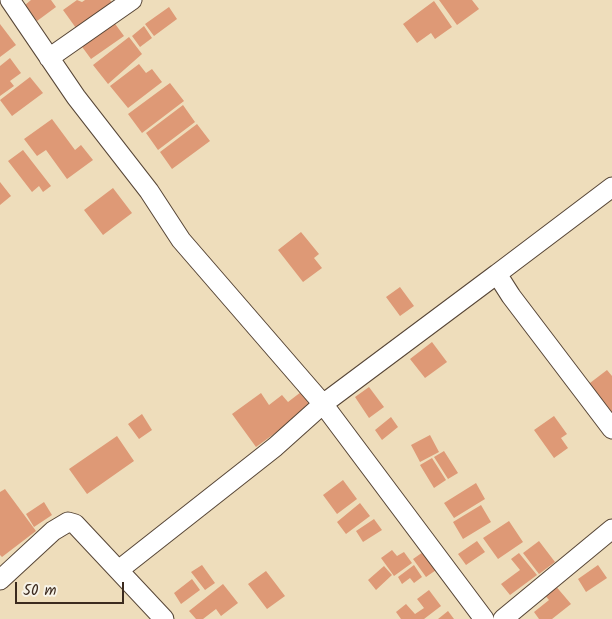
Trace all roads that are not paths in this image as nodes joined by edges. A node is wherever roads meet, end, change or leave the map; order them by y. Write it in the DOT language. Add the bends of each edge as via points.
graph roads {
  1 [pos="10,0"];
  2 [pos="132,0"];
  3 [pos="0,8"];
  4 [pos="49,58"];
  5 [pos="612,187"];
  6 [pos="497,274"];
  7 [pos="323,404"];
  8 [pos="612,429"];
  9 [pos="612,529"];
  10 [pos="120,569"];
  11 [pos="0,580"];
  12 [pos="164,619"];
  13 [pos="484,619"];
  14 [pos="503,619"];
  1 -- 3 [label="street"];
  1 -- 4 [label="street"];
  2 -- 4 [label="street"];
  4 -- 7 [label="street" via="149,191 181,240"];
  5 -- 6 [label="street"];
  6 -- 7 [label="street"];
  6 -- 8 [label="street" via="510,296"];
  7 -- 10 [label="street" via="275,447"];
  7 -- 13 [label="street"];
  9 -- 14 [label="street"];
  10 -- 11 [label="street" via="84,530 68,522 53,531"];
  10 -- 12 [label="street"];
}
